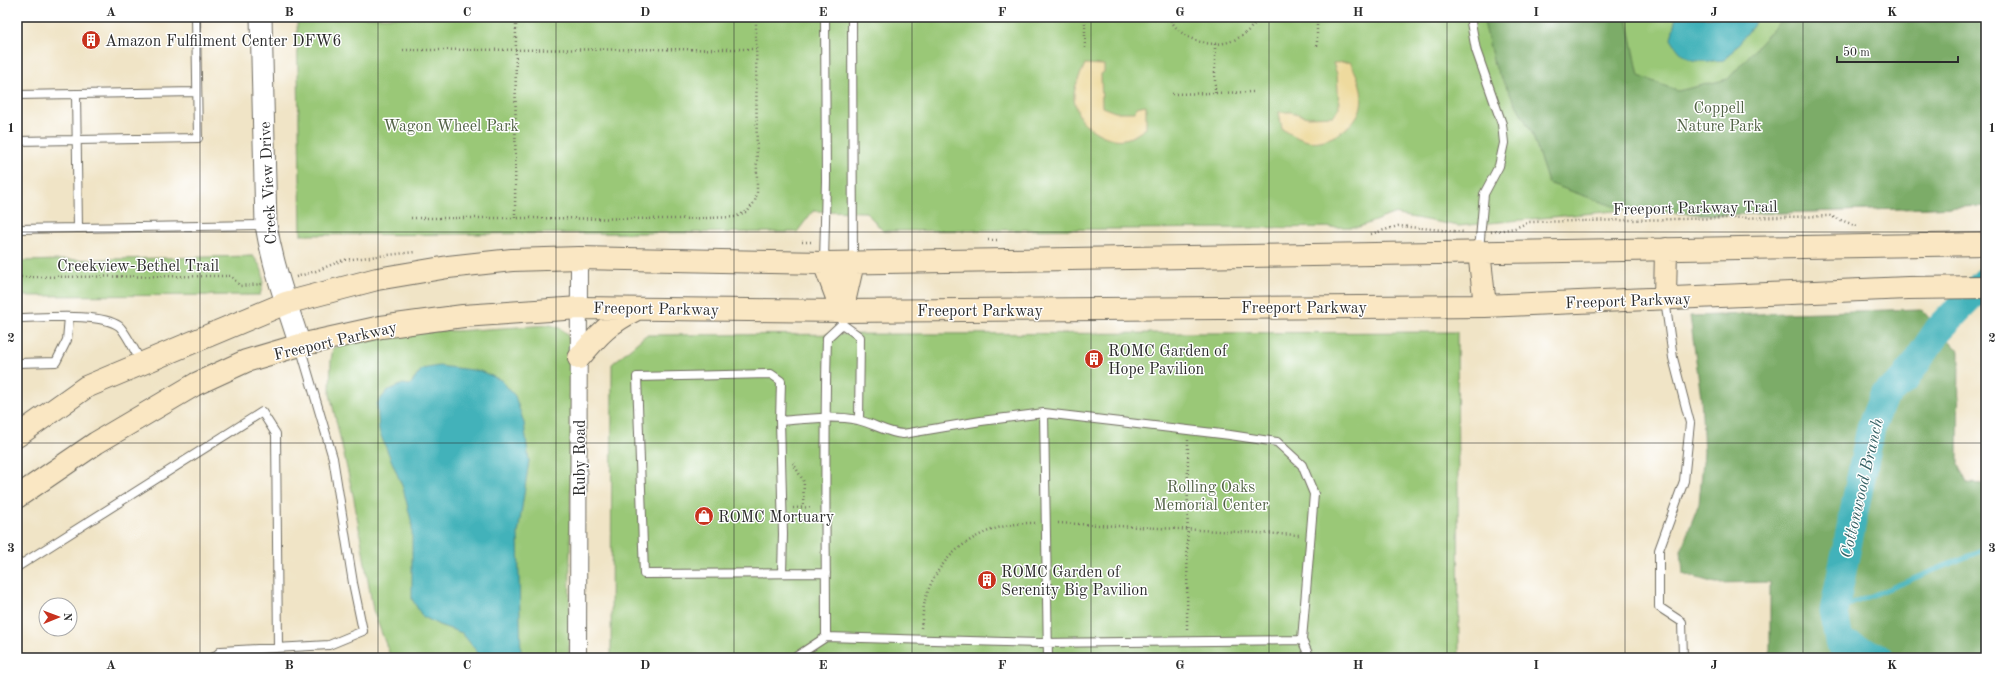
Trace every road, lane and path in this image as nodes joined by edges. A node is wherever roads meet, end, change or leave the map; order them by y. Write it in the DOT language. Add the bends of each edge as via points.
graph roads {
  1 [pos="196,17"];
  2 [pos="261,17"];
  3 [pos="516,17"];
  4 [pos="756,17"];
  5 [pos="825,17"];
  6 [pos="852,17"];
  7 [pos="1085,17"];
  8 [pos="1169,17"];
  9 [pos="1259,17"];
  10 [pos="1316,17"];
  11 [pos="1470,17"];
  12 [pos="1215,44"];
  13 [pos="1085,48"];
  14 [pos="516,49"];
  15 [pos="756,49"];
  16 [pos="1317,49"];
  17 [pos="403,50"];
  18 [pos="197,92"];
  19 [pos="1254,92"];
  20 [pos="76,94"];
  21 [pos="1172,94"];
  22 [pos="1215,94"];
  23 [pos="17,95"];
  24 [pos="76,140"];
  25 [pos="17,142"];
  26 [pos="411,218"];
  27 [pos="516,218"];
  28 [pos="266,225"];
  29 [pos="1863,227"];
  30 [pos="78,228"];
  31 [pos="17,229"];
  32 [pos="1480,242"];
  33 [pos="1986,244"];
  34 [pos="1666,249"];
  35 [pos="579,258"];
  36 [pos="824,263"];
  37 [pos="852,263"];
  38 [pos="17,277"];
  39 [pos="278,282"];
  40 [pos="1986,287"];
  41 [pos="1665,298"];
  42 [pos="286,303"];
  43 [pos="1485,306"];
  44 [pos="580,308"];
  45 [pos="638,308"];
  46 [pos="69,317"];
  47 [pos="842,317"];
  48 [pos="17,318"];
  49 [pos="300,345"];
  50 [pos="579,358"];
  51 [pos="17,362"];
  52 [pos="142,363"];
  53 [pos="1044,413"];
  54 [pos="826,418"];
  55 [pos="859,420"];
  56 [pos="780,422"];
  57 [pos="1188,430"];
  58 [pos="17,436"];
  59 [pos="793,455"];
  60 [pos="17,497"];
  61 [pos="803,506"];
  62 [pos="826,508"];
  63 [pos="782,509"];
  64 [pos="1046,523"];
  65 [pos="1188,530"];
  66 [pos="1311,535"];
  67 [pos="17,567"];
  68 [pos="782,573"];
  69 [pos="826,573"];
  70 [pos="826,638"];
  71 [pos="920,640"];
  72 [pos="1302,640"];
  73 [pos="1187,641"];
  74 [pos="1048,643"];
  75 [pos="278,648"];
  76 [pos="213,658"];
  77 [pos="578,658"];
  78 [pos="794,658"];
  79 [pos="1048,658"];
  80 [pos="1310,658"];
  81 [pos="1683,658"];
  1 -- 18 [label="lane"];
  2 -- 28 [label="street, Creek View Drive"];
  3 -- 14 [label="path"];
  4 -- 15 [label="path"];
  5 -- 36 [label="lane"];
  6 -- 37 [label="lane"];
  7 -- 13 [label="path"];
  8 -- 12 [label="path" via="1188,37 1198,42"];
  9 -- 12 [label="path" via="1244,34 1234,40"];
  10 -- 16 [label="path"];
  11 -- 32 [label="lane" via="1476,50 1502,124 1504,143 1499,166 1484,194"];
  12 -- 22 [label="path"];
  14 -- 15 [label="path"];
  14 -- 17 [label="path"];
  14 -- 27 [label="path"];
  15 -- 27 [label="path" via="757,192 755,201 748,211 734,217 685,219"];
  18 -- 20 [label="lane"];
  18 -- 24 [label="lane" via="198,138"];
  19 -- 22 [label="path"];
  20 -- 23 [label="lane"];
  20 -- 24 [label="lane"];
  21 -- 22 [label="path"];
  24 -- 25 [label="lane"];
  24 -- 30 [label="lane"];
  26 -- 27 [label="path"];
  28 -- 30 [label="lane"];
  28 -- 39 [label="street, Creek View Drive"];
  29 -- 32 [label="path, Freeport Parkway Trail" via="1830,216 1529,222"];
  30 -- 31 [label="lane"];
  32 -- 34 [label="main road"];
  32 -- 37 [label="main road"];
  32 -- 43 [label="main road"];
  33 -- 34 [label="main road"];
  34 -- 41 [label="main road"];
  35 -- 36 [label="main road"];
  35 -- 42 [label="main road" via="512,260 448,266 377,279"];
  35 -- 44 [label="street, Ruby Road"];
  36 -- 37 [label="main road"];
  36 -- 47 [label="main road"];
  37 -- 47 [label="main road"];
  38 -- 39 [label="path, Creekview-Bethel Trail" via="231,276 240,286"];
  39 -- 42 [label="street, Creek View Drive"];
  40 -- 41 [label="main road, Freeport Parkway"];
  41 -- 43 [label="main road, Freeport Parkway"];
  41 -- 81 [label="lane" via="1673,358 1690,423 1684,481 1659,550 1659,607 1682,622"];
  42 -- 49 [label="street, Creek View Drive"];
  42 -- 52 [label="main road"];
  43 -- 47 [label="main road, Freeport Parkway"];
  44 -- 45 [label="main road, Freeport Parkway"];
  44 -- 49 [label="main road, Freeport Parkway" via="463,316 381,327"];
  44 -- 50 [label="street, Ruby Road"];
  45 -- 47 [label="main road, Freeport Parkway"];
  45 -- 50 [label="main road" via="617,319 599,334"];
  46 -- 48 [label="lane"];
  46 -- 51 [label="lane" via="66,340 56,362"];
  46 -- 52 [label="lane" via="91,317 119,326"];
  47 -- 54 [label="lane" via="827,338"];
  47 -- 55 [label="lane" via="860,337"];
  49 -- 60 [label="main road, Freeport Parkway" via="246,361 196,384 96,443"];
  49 -- 75 [label="lane" via="333,458 363,631 329,645"];
  50 -- 77 [label="street, Ruby Road"];
  52 -- 58 [label="main road" via="86,387"];
  53 -- 55 [label="lane" via="903,434 883,430"];
  53 -- 57 [label="lane"];
  53 -- 64 [label="lane"];
  54 -- 55 [label="lane"];
  54 -- 56 [label="lane"];
  54 -- 62 [label="lane"];
  56 -- 63 [label="lane"];
  56 -- 68 [label="lane" via="781,380 770,374 637,377 644,574"];
  57 -- 65 [label="path"];
  57 -- 66 [label="lane" via="1278,442 1302,466 1314,494"];
  59 -- 61 [label="path" via="793,462 804,482"];
  61 -- 62 [label="path"];
  61 -- 63 [label="path"];
  62 -- 69 [label="lane"];
  63 -- 68 [label="lane"];
  64 -- 65 [label="path"];
  64 -- 71 [label="path" via="1026,522 998,526 955,550 928,591"];
  64 -- 74 [label="lane"];
  65 -- 66 [label="path"];
  65 -- 73 [label="path"];
  66 -- 72 [label="lane"];
  67 -- 75 [label="lane" via="262,412 276,434"];
  68 -- 69 [label="lane"];
  69 -- 70 [label="lane"];
  70 -- 71 [label="lane"];
  70 -- 78 [label="lane"];
  71 -- 74 [label="lane"];
  72 -- 73 [label="lane"];
  72 -- 80 [label="lane"];
  73 -- 74 [label="lane"];
  74 -- 79 [label="lane"];
  75 -- 76 [label="lane" via="221,650"];
}
